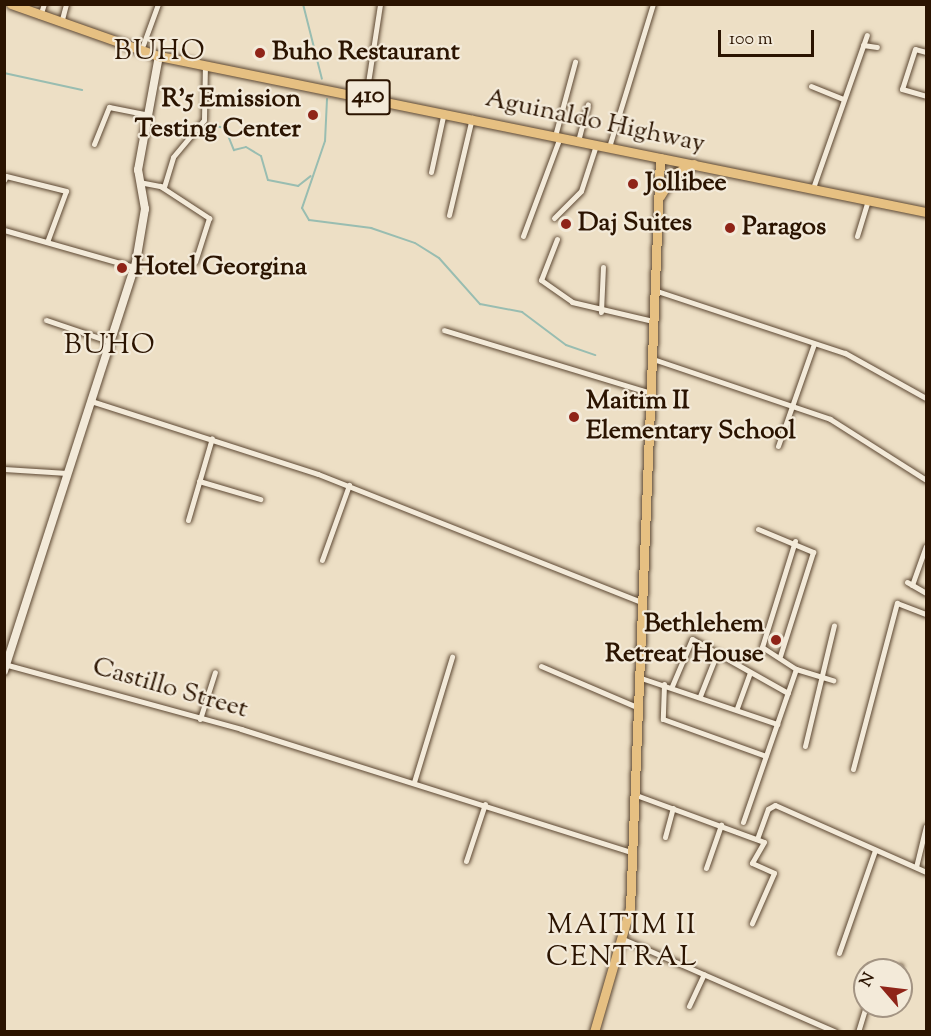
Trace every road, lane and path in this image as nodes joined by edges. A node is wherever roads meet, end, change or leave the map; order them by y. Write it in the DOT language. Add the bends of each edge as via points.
graph roads {
  1 [pos="11,4"];
  2 [pos="44,4"];
  3 [pos="66,4"];
  4 [pos="158,4"];
  5 [pos="380,4"];
  6 [pos="653,4"];
  7 [pos="38,11"];
  8 [pos="61,23"];
  9 [pos="867,35"];
  10 [pos="98,36"];
  11 [pos="143,45"];
  12 [pos="863,45"];
  13 [pos="877,47"];
  14 [pos="927,52"];
  15 [pos="159,56"];
  16 [pos="575,62"];
  17 [pos="205,65"];
  18 [pos="255,73"];
  19 [pos="811,86"];
  20 [pos="366,96"];
  21 [pos="927,96"];
  22 [pos="843,99"];
  23 [pos="588,104"];
  24 [pos="444,112"];
  25 [pos="149,115"];
  26 [pos="472,118"];
  27 [pos="558,137"];
  28 [pos="578,141"];
  29 [pos="94,144"];
  30 [pos="596,145"];
  31 [pos="609,147"];
  32 [pos="660,158"];
  33 [pos="694,164"];
  34 [pos="431,172"];
  35 [pos="4,180"];
  36 [pos="139,182"];
  37 [pos="160,186"];
  38 [pos="813,188"];
  39 [pos="868,200"];
  40 [pos="658,201"];
  41 [pos="927,212"];
  42 [pos="449,215"];
  43 [pos="554,218"];
  44 [pos="4,230"];
  45 [pos="523,236"];
  46 [pos="857,236"];
  47 [pos="557,239"];
  48 [pos="47,242"];
  49 [pos="195,262"];
  50 [pos="134,267"];
  51 [pos="603,267"];
  52 [pos="654,290"];
  53 [pos="600,312"];
  54 [pos="46,320"];
  55 [pos="653,321"];
  56 [pos="444,330"];
  57 [pos="111,342"];
  58 [pos="814,344"];
  59 [pos="653,359"];
  60 [pos="651,393"];
  61 [pos="927,398"];
  62 [pos="91,401"];
  63 [pos="793,405"];
  64 [pos="212,438"];
  65 [pos="778,446"];
  66 [pos="4,470"];
  67 [pos="68,473"];
  68 [pos="927,480"];
  69 [pos="199,481"];
  70 [pos="349,485"];
  71 [pos="260,499"];
  72 [pos="188,520"];
  73 [pos="758,529"];
  74 [pos="795,541"];
  75 [pos="927,546"];
  76 [pos="322,560"];
  77 [pos="926,593"];
  78 [pos="644,603"];
  79 [pos="927,614"];
  80 [pos="834,625"];
  81 [pos="717,653"];
  82 [pos="780,656"];
  83 [pos="452,657"];
  84 [pos="541,666"];
  85 [pos="5,667"];
  86 [pos="796,669"];
  87 [pos="215,672"];
  88 [pos="750,672"];
  89 [pos="821,673"];
  90 [pos="641,678"];
  91 [pos="833,680"];
  92 [pos="664,684"];
  93 [pos="672,686"];
  94 [pos="788,693"];
  95 [pos="700,696"];
  96 [pos="640,708"];
  97 [pos="737,708"];
  98 [pos="200,719"];
  99 [pos="777,724"];
  100 [pos="806,746"];
  101 [pos="766,756"];
  102 [pos="853,769"];
  103 [pos="414,782"];
  104 [pos="636,795"];
  105 [pos="485,804"];
  106 [pos="673,808"];
  107 [pos="744,822"];
  108 [pos="721,825"];
  109 [pos="927,826"];
  110 [pos="665,837"];
  111 [pos="757,839"];
  112 [pos="875,850"];
  113 [pos="634,852"];
  114 [pos="466,861"];
  115 [pos="706,867"];
  116 [pos="916,867"];
  117 [pos="927,872"];
  118 [pos="752,923"];
  119 [pos="623,939"];
  120 [pos="839,953"];
  121 [pos="704,974"];
  122 [pos="689,1006"];
  123 [pos="821,1029"];
  124 [pos="594,1032"];
  125 [pos="836,1032"];
  1 -- 7 [label="main road, Aguinaldo Highway / 410"];
  2 -- 7 [label="street"];
  3 -- 8 [label="street"];
  4 -- 11 [label="street"];
  5 -- 20 [label="street"];
  6 -- 31 [label="street"];
  7 -- 8 [label="main road, Aguinaldo Highway / 410"];
  8 -- 10 [label="main road, Aguinaldo Highway / 410"];
  9 -- 12 [label="street"];
  10 -- 11 [label="main road, Aguinaldo Highway / 410"];
  10 -- 15 [label="main road, Aguinaldo Highway / 410"];
  11 -- 18 [label="main road, Aguinaldo Highway / 410"];
  12 -- 13 [label="street"];
  12 -- 22 [label="street"];
  14 -- 21 [label="street" via="915,49 902,89"];
  15 -- 17 [label="main road, Aguinaldo Highway / 410"];
  15 -- 25 [label="street"];
  16 -- 27 [label="street"];
  17 -- 18 [label="main road, Aguinaldo Highway / 410"];
  17 -- 37 [label="street" via="204,120 186,137"];
  18 -- 20 [label="main road, Aguinaldo Highway / 410"];
  19 -- 22 [label="street"];
  20 -- 24 [label="main road, Aguinaldo Highway / 410"];
  22 -- 38 [label="street"];
  23 -- 28 [label="street"];
  24 -- 26 [label="main road, Aguinaldo Highway / 410"];
  24 -- 34 [label="street"];
  25 -- 29 [label="street" via="109,107"];
  25 -- 36 [label="street"];
  26 -- 27 [label="main road, Aguinaldo Highway / 410"];
  26 -- 42 [label="street"];
  27 -- 28 [label="main road, Aguinaldo Highway / 410"];
  27 -- 45 [label="street"];
  28 -- 30 [label="main road, Aguinaldo Highway / 410"];
  30 -- 31 [label="main road, Aguinaldo Highway / 410"];
  30 -- 43 [label="street" via="585,184"];
  31 -- 32 [label="main road, Aguinaldo Highway / 410"];
  32 -- 33 [label="main road, Aguinaldo Highway / 410"];
  32 -- 40 [label="main road"];
  33 -- 38 [label="main road, Aguinaldo Highway / 410"];
  33 -- 40 [label="main road" via="674,174"];
  35 -- 48 [label="street" via="6,176 66,191"];
  36 -- 37 [label="street"];
  36 -- 50 [label="street" via="145,209"];
  37 -- 49 [label="street" via="209,218"];
  38 -- 39 [label="main road, Aguinaldo Highway / 410"];
  39 -- 41 [label="main road, Aguinaldo Highway / 410"];
  39 -- 46 [label="street"];
  40 -- 52 [label="main road"];
  44 -- 48 [label="street"];
  47 -- 53 [label="street" via="540,280 572,302"];
  48 -- 50 [label="street"];
  50 -- 57 [label="street"];
  51 -- 53 [label="street"];
  52 -- 55 [label="main road"];
  52 -- 58 [label="street"];
  53 -- 55 [label="street"];
  54 -- 57 [label="street"];
  55 -- 59 [label="main road"];
  56 -- 60 [label="street"];
  57 -- 62 [label="street"];
  58 -- 61 [label="street" via="862,362"];
  58 -- 63 [label="street"];
  59 -- 60 [label="main road"];
  59 -- 63 [label="street"];
  60 -- 78 [label="main road"];
  62 -- 64 [label="street"];
  62 -- 67 [label="street"];
  63 -- 65 [label="street"];
  63 -- 68 [label="street" via="855,432"];
  64 -- 69 [label="street"];
  64 -- 70 [label="street"];
  66 -- 67 [label="street"];
  67 -- 85 [label="street"];
  69 -- 71 [label="street"];
  69 -- 72 [label="street"];
  70 -- 76 [label="street"];
  70 -- 78 [label="street"];
  73 -- 74 [label="street"];
  74 -- 82 [label="street" via="813,552"];
  74 -- 82 [label="street" via="762,647"];
  75 -- 77 [label="street" via="909,584"];
  78 -- 90 [label="main road"];
  79 -- 102 [label="street" via="897,603"];
  80 -- 89 [label="street"];
  81 -- 88 [label="street"];
  81 -- 93 [label="street" via="692,639"];
  81 -- 95 [label="street"];
  82 -- 86 [label="street"];
  83 -- 103 [label="street"];
  84 -- 96 [label="street"];
  85 -- 98 [label="street, Castillo Street"];
  86 -- 89 [label="street"];
  86 -- 94 [label="street"];
  87 -- 98 [label="street"];
  88 -- 94 [label="street"];
  88 -- 97 [label="street"];
  89 -- 91 [label="street"];
  89 -- 100 [label="street"];
  90 -- 92 [label="street"];
  90 -- 96 [label="main road"];
  92 -- 93 [label="street"];
  92 -- 101 [label="street" via="663,719"];
  93 -- 95 [label="street"];
  94 -- 99 [label="street"];
  95 -- 97 [label="street"];
  96 -- 104 [label="main road"];
  97 -- 99 [label="street"];
  98 -- 103 [label="street, Castillo Street"];
  99 -- 101 [label="street"];
  101 -- 107 [label="street"];
  103 -- 105 [label="street, Castillo Street"];
  104 -- 106 [label="street"];
  104 -- 113 [label="main road"];
  105 -- 113 [label="street, Castillo Street"];
  105 -- 114 [label="street"];
  106 -- 108 [label="street"];
  106 -- 110 [label="street"];
  108 -- 111 [label="street"];
  108 -- 115 [label="street"];
  109 -- 116 [label="street"];
  111 -- 112 [label="street" via="768,809 775,805"];
  111 -- 118 [label="street" via="764,842 752,863 774,873"];
  112 -- 116 [label="street"];
  112 -- 120 [label="street"];
  113 -- 119 [label="main road"];
  116 -- 117 [label="street"];
  119 -- 121 [label="street"];
  119 -- 124 [label="main road"];
  121 -- 122 [label="street"];
  121 -- 123 [label="street"];
  123 -- 125 [label="street"];
}
